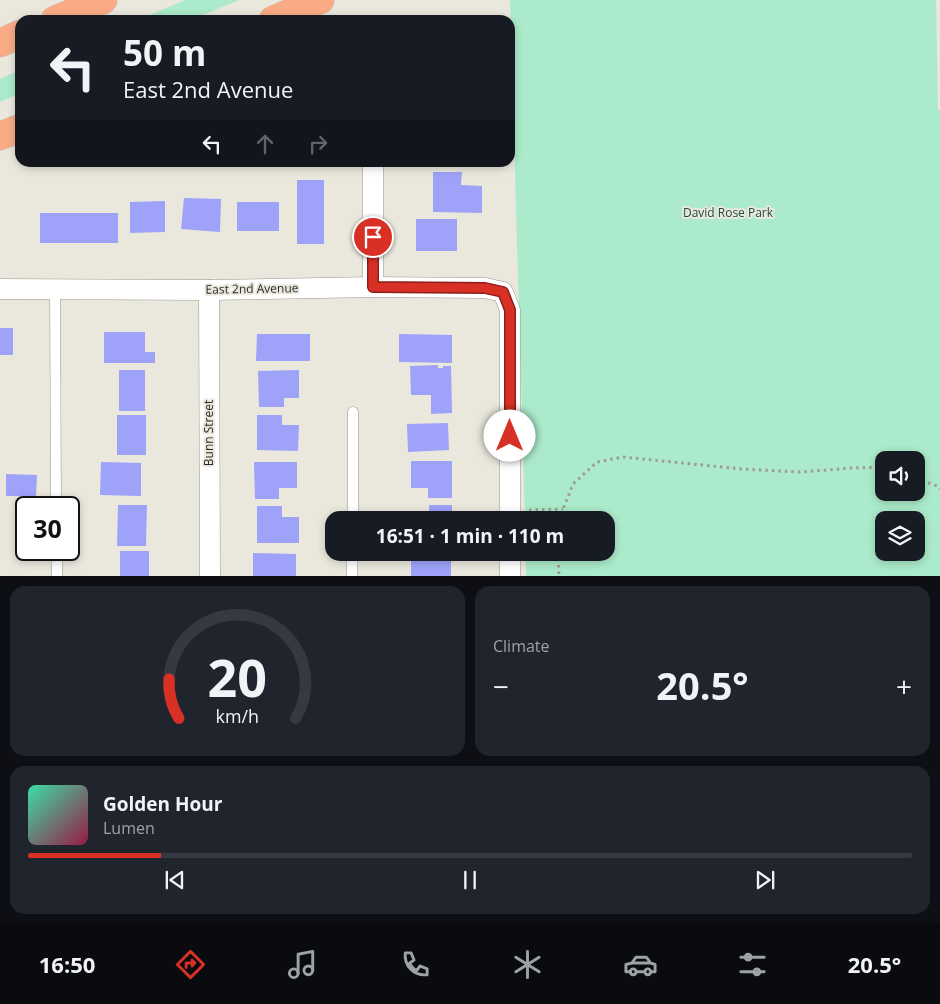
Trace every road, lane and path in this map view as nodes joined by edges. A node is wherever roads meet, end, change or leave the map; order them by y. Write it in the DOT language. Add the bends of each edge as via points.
graph roads {
  1 [pos="103,0"];
  2 [pos="320,0"];
  3 [pos="67,15"];
  4 [pos="285,15"];
  5 [pos="15,36"];
  6 [pos="0,43"];
  7 [pos="15,130"];
  8 [pos="0,136"];
  9 [pos="374,167"];
  10 [pos="373,287"];
  11 [pos="0,289"];
  12 [pos="55,289"];
  13 [pos="209,290"];
  14 [pos="353,412"];
  15 [pos="875,467"];
  16 [pos="925,481"];
  17 [pos="940,489"];
  18 [pos="56,496"];
  19 [pos="563,509"];
  20 [pos="352,511"];
  21 [pos="510,511"];
  22 [pos="545,511"];
  23 [pos="57,561"];
  24 [pos="352,561"];
  25 [pos="510,561"];
  26 [pos="558,561"];
  27 [pos="57,576"];
  28 [pos="210,576"];
  29 [pos="352,576"];
  30 [pos="510,576"];
  31 [pos="559,576"];
  1 -- 3 [label="highway"];
  2 -- 4 [label="highway"];
  5 -- 6 [label="highway"];
  7 -- 8 [label="highway"];
  9 -- 10 [label="street"];
  10 -- 13 [label="street, East 2nd Avenue"];
  10 -- 21 [label="street, East 2nd Avenue" via="485,288 503,292 510,310"];
  11 -- 12 [label="street, East 2nd Avenue"];
  12 -- 13 [label="street, East 2nd Avenue"];
  12 -- 18 [label="lane"];
  13 -- 28 [label="street, Bunn Street"];
  14 -- 20 [label="lane"];
  15 -- 19 [label="path" via="800,472 623,457 597,462 573,484"];
  16 -- 17 [label="path"];
  19 -- 22 [label="path"];
  23 -- 27 [label="lane"];
  24 -- 29 [label="lane"];
  25 -- 30 [label="street"];
  26 -- 31 [label="path"];
}
